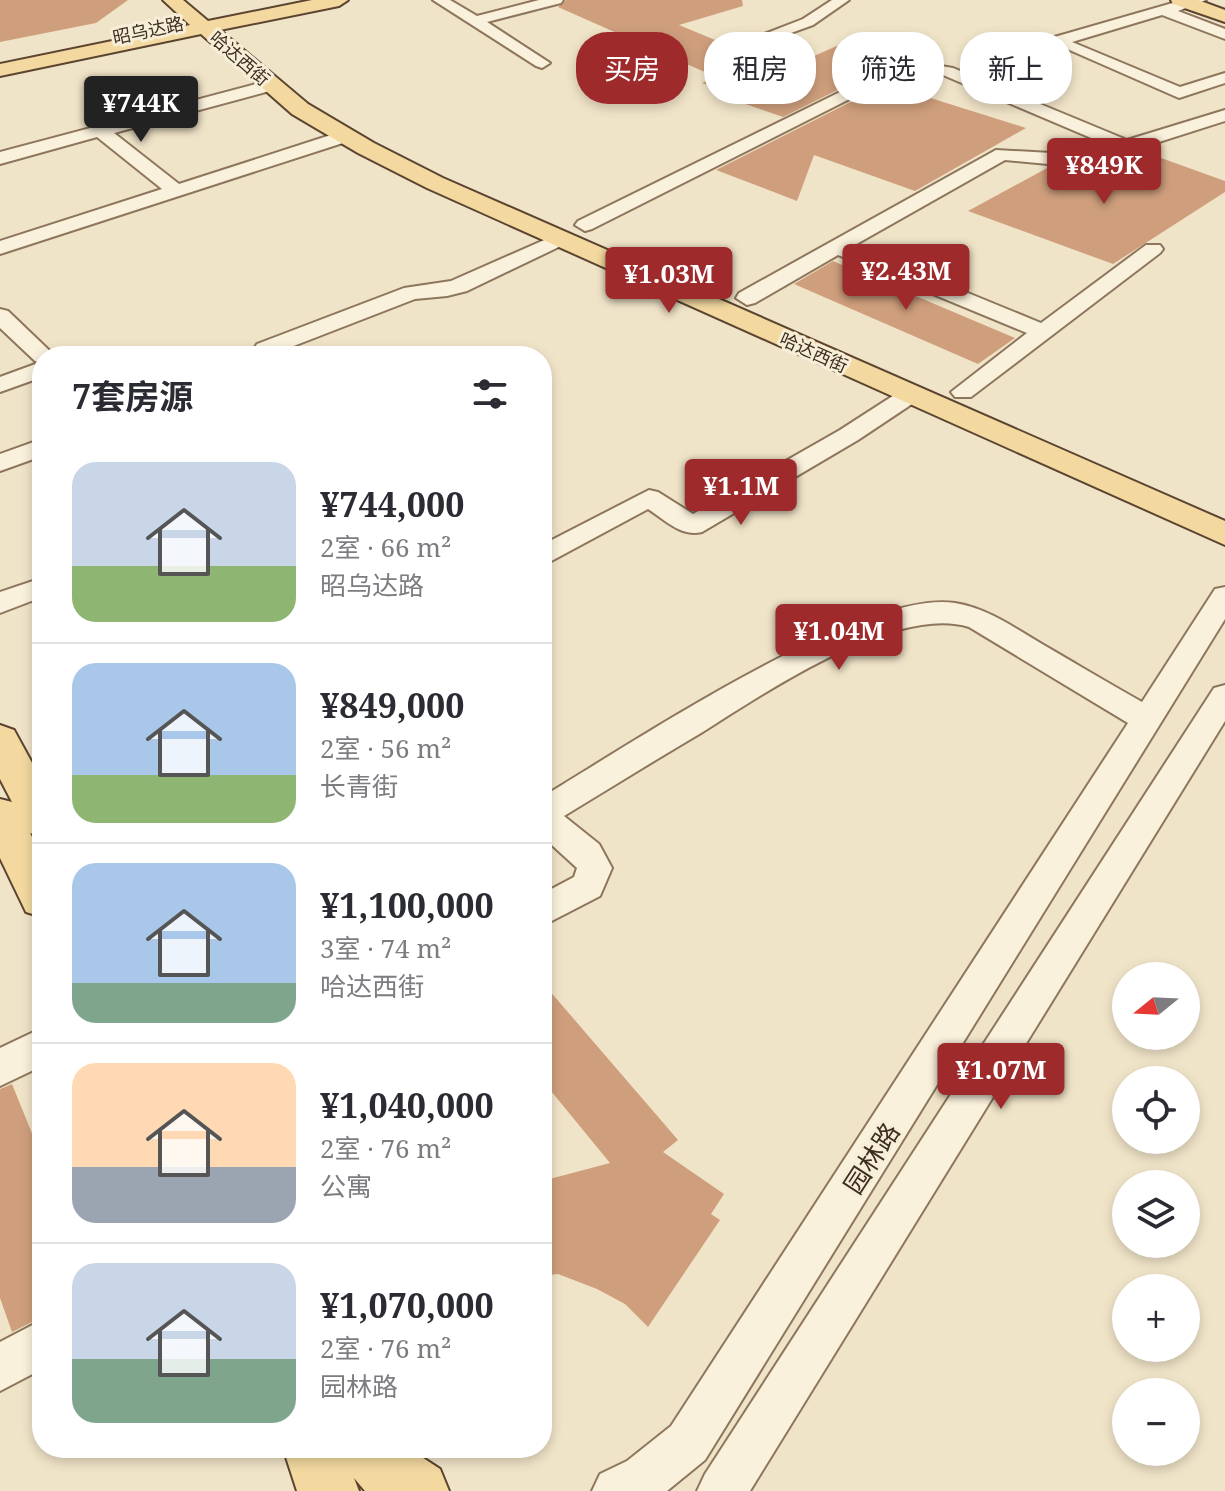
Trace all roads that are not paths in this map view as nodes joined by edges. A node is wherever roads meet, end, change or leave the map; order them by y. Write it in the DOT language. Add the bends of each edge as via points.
graph roads {
  1 [pos="172,0"];
  2 [pos="296,0"];
  3 [pos="339,0"];
  4 [pos="440,0"];
  5 [pos="556,0"];
  6 [pos="842,0"];
  7 [pos="1187,3"];
  8 [pos="1225,8"];
  9 [pos="1225,16"];
  10 [pos="212,17"];
  11 [pos="475,21"];
  12 [pos="780,32"];
  13 [pos="1225,34"];
  14 [pos="0,61"];
  15 [pos="542,63"];
  16 [pos="0,70"];
  17 [pos="1225,78"];
  18 [pos="271,85"];
  19 [pos="1225,115"];
  20 [pos="1061,119"];
  21 [pos="102,132"];
  22 [pos="346,136"];
  23 [pos="1128,147"];
  24 [pos="1002,154"];
  25 [pos="0,158"];
  26 [pos="176,191"];
  27 [pos="585,225"];
  28 [pos="560,239"];
  29 [pos="837,247"];
  30 [pos="0,248"];
  31 [pos="1153,249"];
  32 [pos="747,298"];
  33 [pos="0,316"];
  34 [pos="1043,332"];
  35 [pos="32,346"];
  36 [pos="273,346"];
  37 [pos="32,373"];
  38 [pos="0,385"];
  39 [pos="963,392"];
  40 [pos="910,395"];
  41 [pos="32,457"];
  42 [pos="0,463"];
  43 [pos="1189,490"];
  44 [pos="1225,534"];
  45 [pos="552,551"];
  46 [pos="32,591"];
  47 [pos="1225,596"];
  48 [pos="0,603"];
  49 [pos="1225,696"];
  50 [pos="1147,720"];
  51 [pos="0,740"];
  52 [pos="22,790"];
  53 [pos="552,809"];
  54 [pos="552,824"];
  55 [pos="32,844"];
  56 [pos="552,906"];
  57 [pos="32,1051"];
  58 [pos="0,1068"];
  59 [pos="32,1349"];
  60 [pos="0,1368"];
  61 [pos="316,1458"];
  62 [pos="377,1458"];
  63 [pos="328,1491"];
  64 [pos="418,1491"];
  65 [pos="617,1491"];
  66 [pos="722,1491"];
  1 -- 10 [label="main road, 哈达西街"];
  2 -- 10 [label="main road, 昭乌达路"];
  3 -- 10 [label="main road, 昭乌达路"];
  4 -- 11 [label="street"];
  5 -- 11 [label="street"];
  6 -- 12 [label="street"];
  7 -- 8 [label="main road"];
  7 -- 9 [label="main road"];
  7 -- 13 [label="street"];
  7 -- 17 [label="street" via="1057,41 1179,93"];
  10 -- 14 [label="main road, 昭乌达路"];
  10 -- 16 [label="main road, 昭乌达路"];
  10 -- 18 [label="main road, 哈达西街"];
  10 -- 27 [label="main road, 哈达西街" via="324,100 393,139"];
  11 -- 15 [label="street"];
  18 -- 21 [label="street"];
  18 -- 22 [label="main road, 哈达西街"];
  19 -- 23 [label="street"];
  20 -- 23 [label="street"];
  20 -- 24 [label="street"];
  20 -- 27 [label="street" via="947,71 905,65"];
  21 -- 25 [label="street"];
  21 -- 26 [label="street"];
  22 -- 26 [label="street"];
  22 -- 28 [label="main road, 哈达西街"];
  23 -- 24 [label="street" via="1069,160"];
  24 -- 29 [label="street"];
  26 -- 30 [label="street"];
  27 -- 32 [label="main road, 哈达西街"];
  28 -- 36 [label="street" via="459,286 412,293"];
  28 -- 40 [label="main road, 哈达西街"];
  29 -- 32 [label="street"];
  29 -- 34 [label="street"];
  31 -- 34 [label="street"];
  32 -- 39 [label="main road, 哈达西街"];
  33 -- 35 [label="street"];
  34 -- 39 [label="street"];
  37 -- 38 [label="street"];
  39 -- 43 [label="main road, 哈达西街"];
  40 -- 44 [label="main road, 哈达西街"];
  40 -- 45 [label="street" via="692,526 649,498"];
  41 -- 42 [label="street"];
  46 -- 48 [label="street"];
  47 -- 50 [label="street, 园林路"];
  49 -- 66 [label="street"];
  50 -- 53 [label="street" via="979,620 953,612 911,616 856,634 780,670"];
  50 -- 65 [label="street, 园林路" via="688,1443 644,1478"];
  51 -- 52 [label="main road"];
  52 -- 55 [label="main road"];
  54 -- 56 [label="street" via="587,854 595,868 588,886"];
  57 -- 58 [label="street"];
  59 -- 60 [label="street"];
  61 -- 63 [label="main road"];
  62 -- 64 [label="main road"];
}
